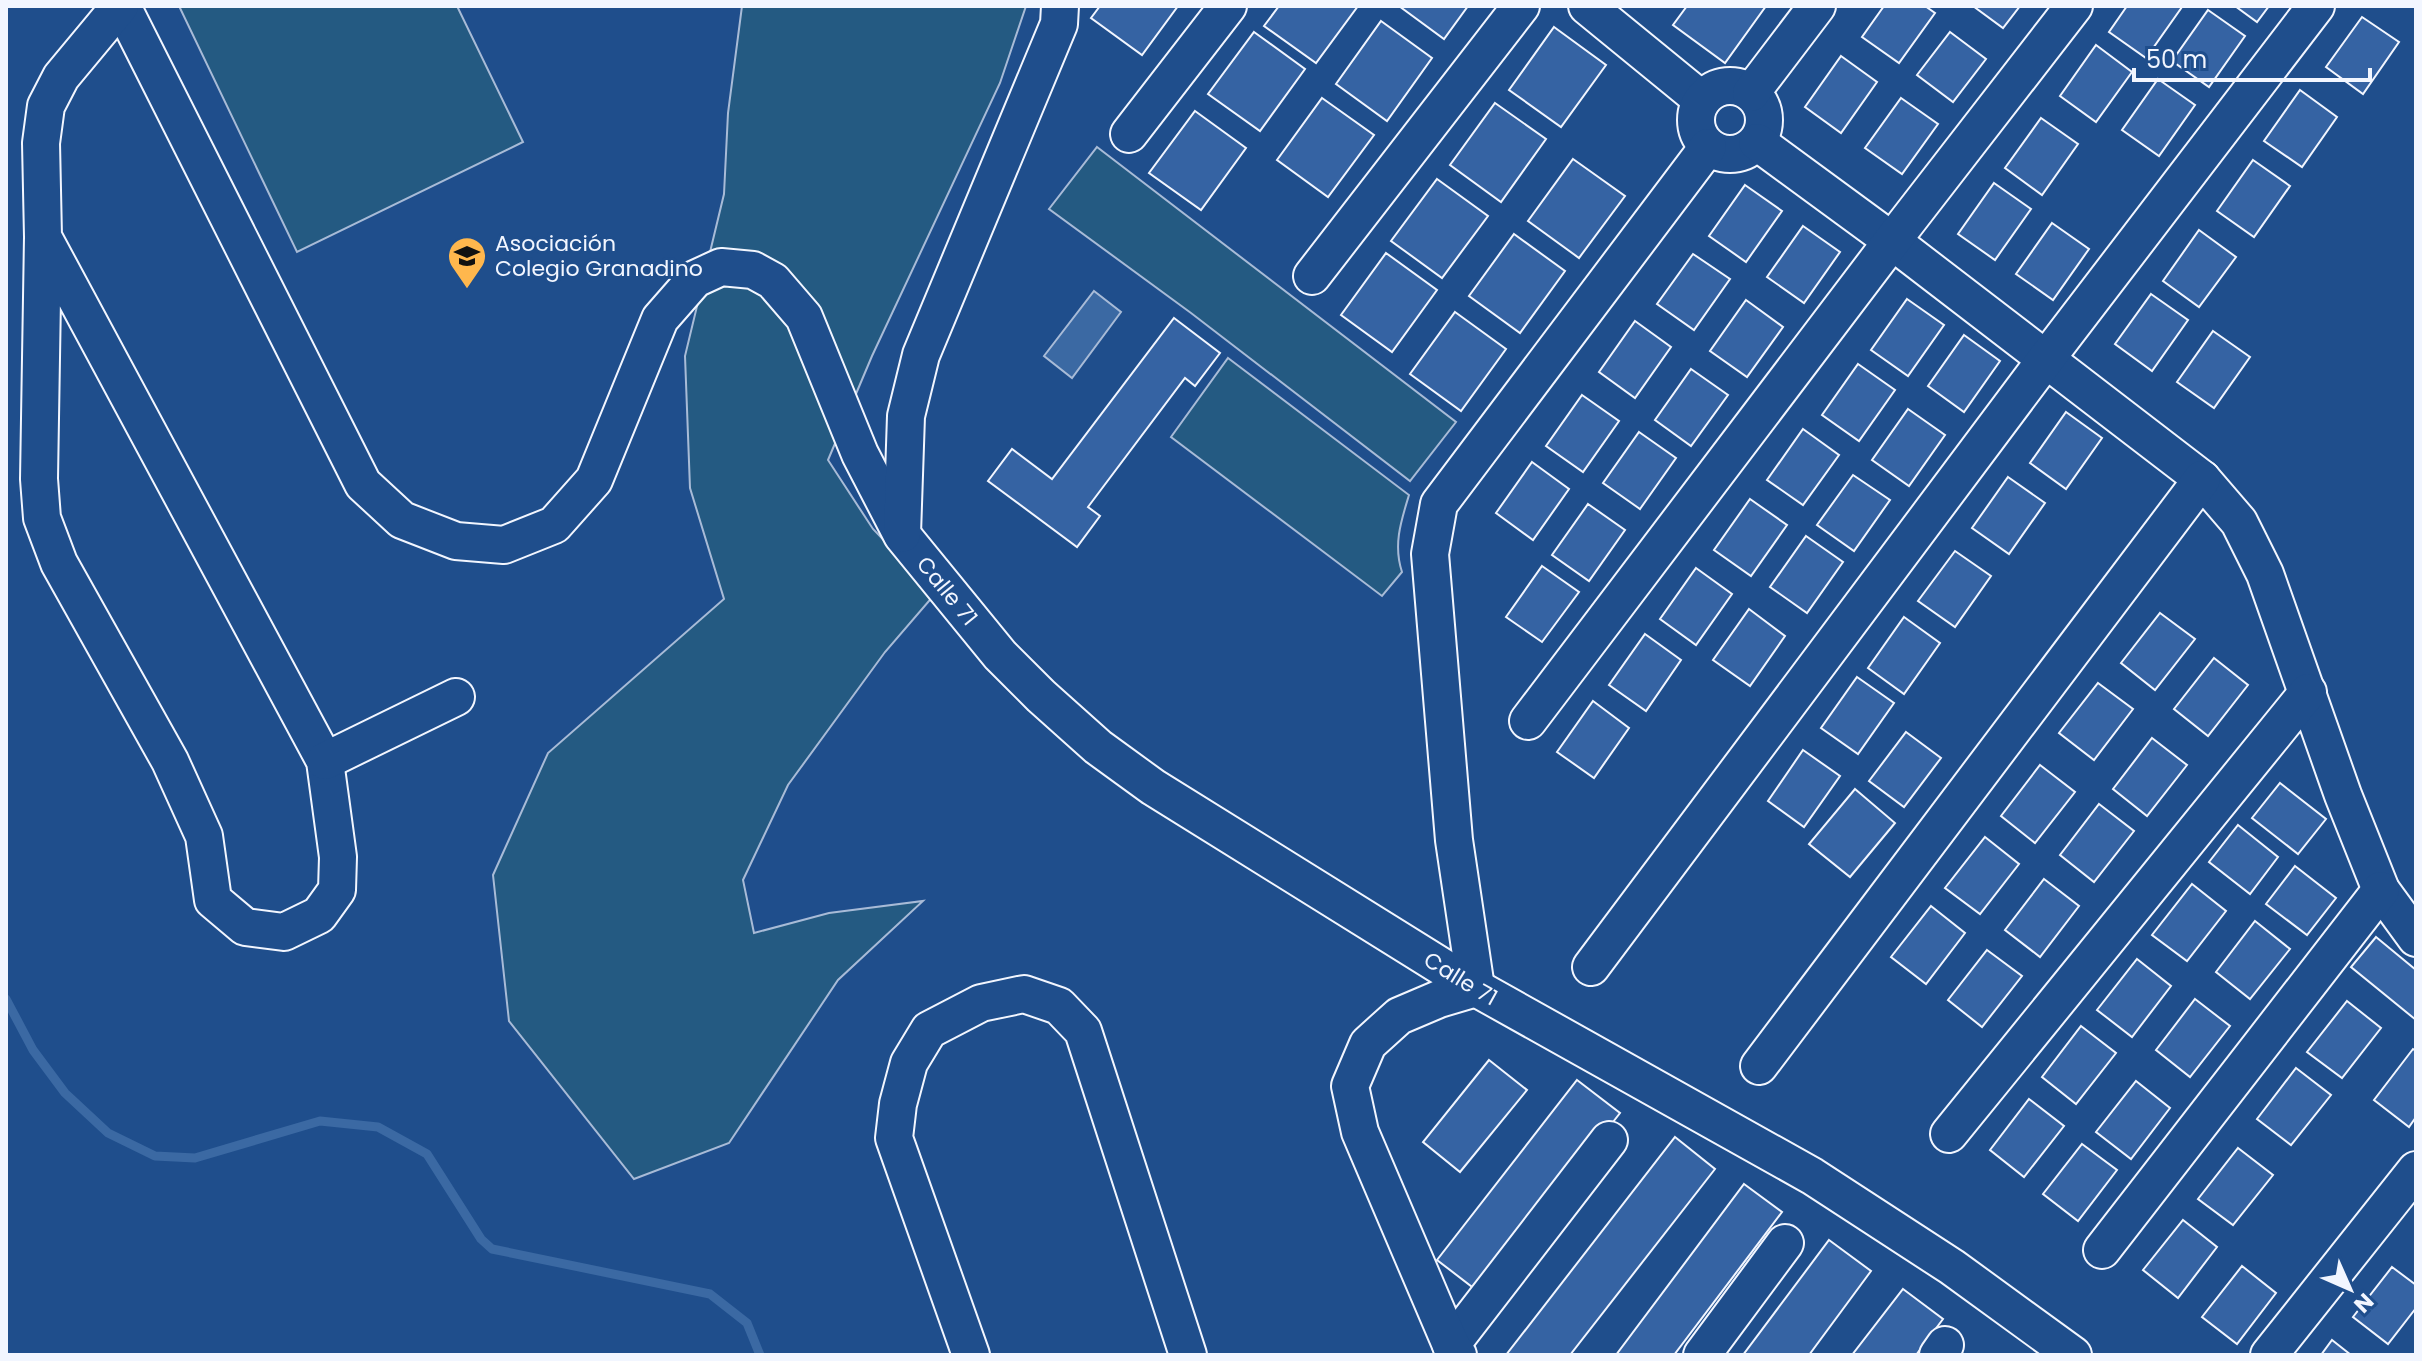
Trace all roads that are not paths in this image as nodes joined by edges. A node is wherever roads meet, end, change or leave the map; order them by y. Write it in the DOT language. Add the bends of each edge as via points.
graph roads {
  1 [pos="121,6"];
  2 [pos="1060,6"];
  3 [pos="1228,6"];
  4 [pos="1521,6"];
  5 [pos="1587,6"];
  6 [pos="1817,6"];
  7 [pos="2074,6"];
  8 [pos="2316,6"];
  9 [pos="1751,93"];
  10 [pos="1702,100"];
  11 [pos="1129,134"];
  12 [pos="1757,142"];
  13 [pos="1708,147"];
  14 [pos="43,237"];
  15 [pos="1892,241"];
  16 [pos="1312,276"];
  17 [pos="2046,359"];
  18 [pos="2202,479"];
  19 [pos="902,535"];
  20 [pos="2308,692"];
  21 [pos="456,697"];
  22 [pos="1528,721"];
  23 [pos="325,761"];
  24 [pos="2381,890"];
  25 [pos="2416,938"];
  26 [pos="1591,967"];
  27 [pos="1476,988"];
  28 [pos="1759,1066"];
  29 [pos="1949,1134"];
  30 [pos="1609,1140"];
  31 [pos="2416,1170"];
  32 [pos="1785,1243"];
  33 [pos="2102,1250"];
  34 [pos="1454,1350"];
  35 [pos="971,1355"];
  36 [pos="1188,1355"];
  37 [pos="1702,1355"];
  38 [pos="2073,1355"];
  39 [pos="2269,1355"];
  1 -- 14 [label="street" via="61,77 46,106 41,143"];
  1 -- 19 [label="street, Calle 71" via="363,484 402,520 456,541 504,545 554,525 594,480 660,319 695,279 721,267 753,270 773,281 804,317 860,454"];
  2 -- 19 [label="street" via="1059,24 921,355 906,416"];
  3 -- 11 [label="street"];
  4 -- 16 [label="street"];
  5 -- 10 [label="street"];
  6 -- 9 [label="street"];
  7 -- 15 [label="street"];
  8 -- 17 [label="street"];
  9 -- 10 [label="street" via="1725,86"];
  9 -- 12 [label="street" via="1764,116"];
  10 -- 13 [label="street" via="1695,120"];
  12 -- 13 [label="street" via="1739,154"];
  12 -- 15 [label="street"];
  13 -- 27 [label="street" via="1439,504 1430,554 1454,840"];
  14 -- 23 [label="street"];
  14 -- 23 [label="street" via="42,518 59,563 190,802 204,836 213,900 245,927 284,932 319,915 337,890 338,857"];
  15 -- 17 [label="street"];
  15 -- 22 [label="street"];
  17 -- 18 [label="street"];
  17 -- 26 [label="street"];
  18 -- 20 [label="street" via="2239,522 2265,574"];
  18 -- 28 [label="street"];
  19 -- 27 [label="street, Calle 71" via="1000,655 1098,747 1153,787"];
  20 -- 24 [label="street"];
  20 -- 29 [label="street"];
  21 -- 23 [label="street"];
  24 -- 25 [label="street"];
  24 -- 33 [label="street"];
  27 -- 34 [label="street" via="1399,1016 1368,1044 1350,1086 1360,1132"];
  27 -- 38 [label="street, Calle 71" via="1812,1176 1952,1267"];
  30 -- 34 [label="street"];
  31 -- 39 [label="street"];
  32 -- 37 [label="street"];
  35 -- 36 [label="street" via="894,1138 898,1104 909,1063 929,1030 981,1003 1024,994 1059,1006 1083,1031"];
}
